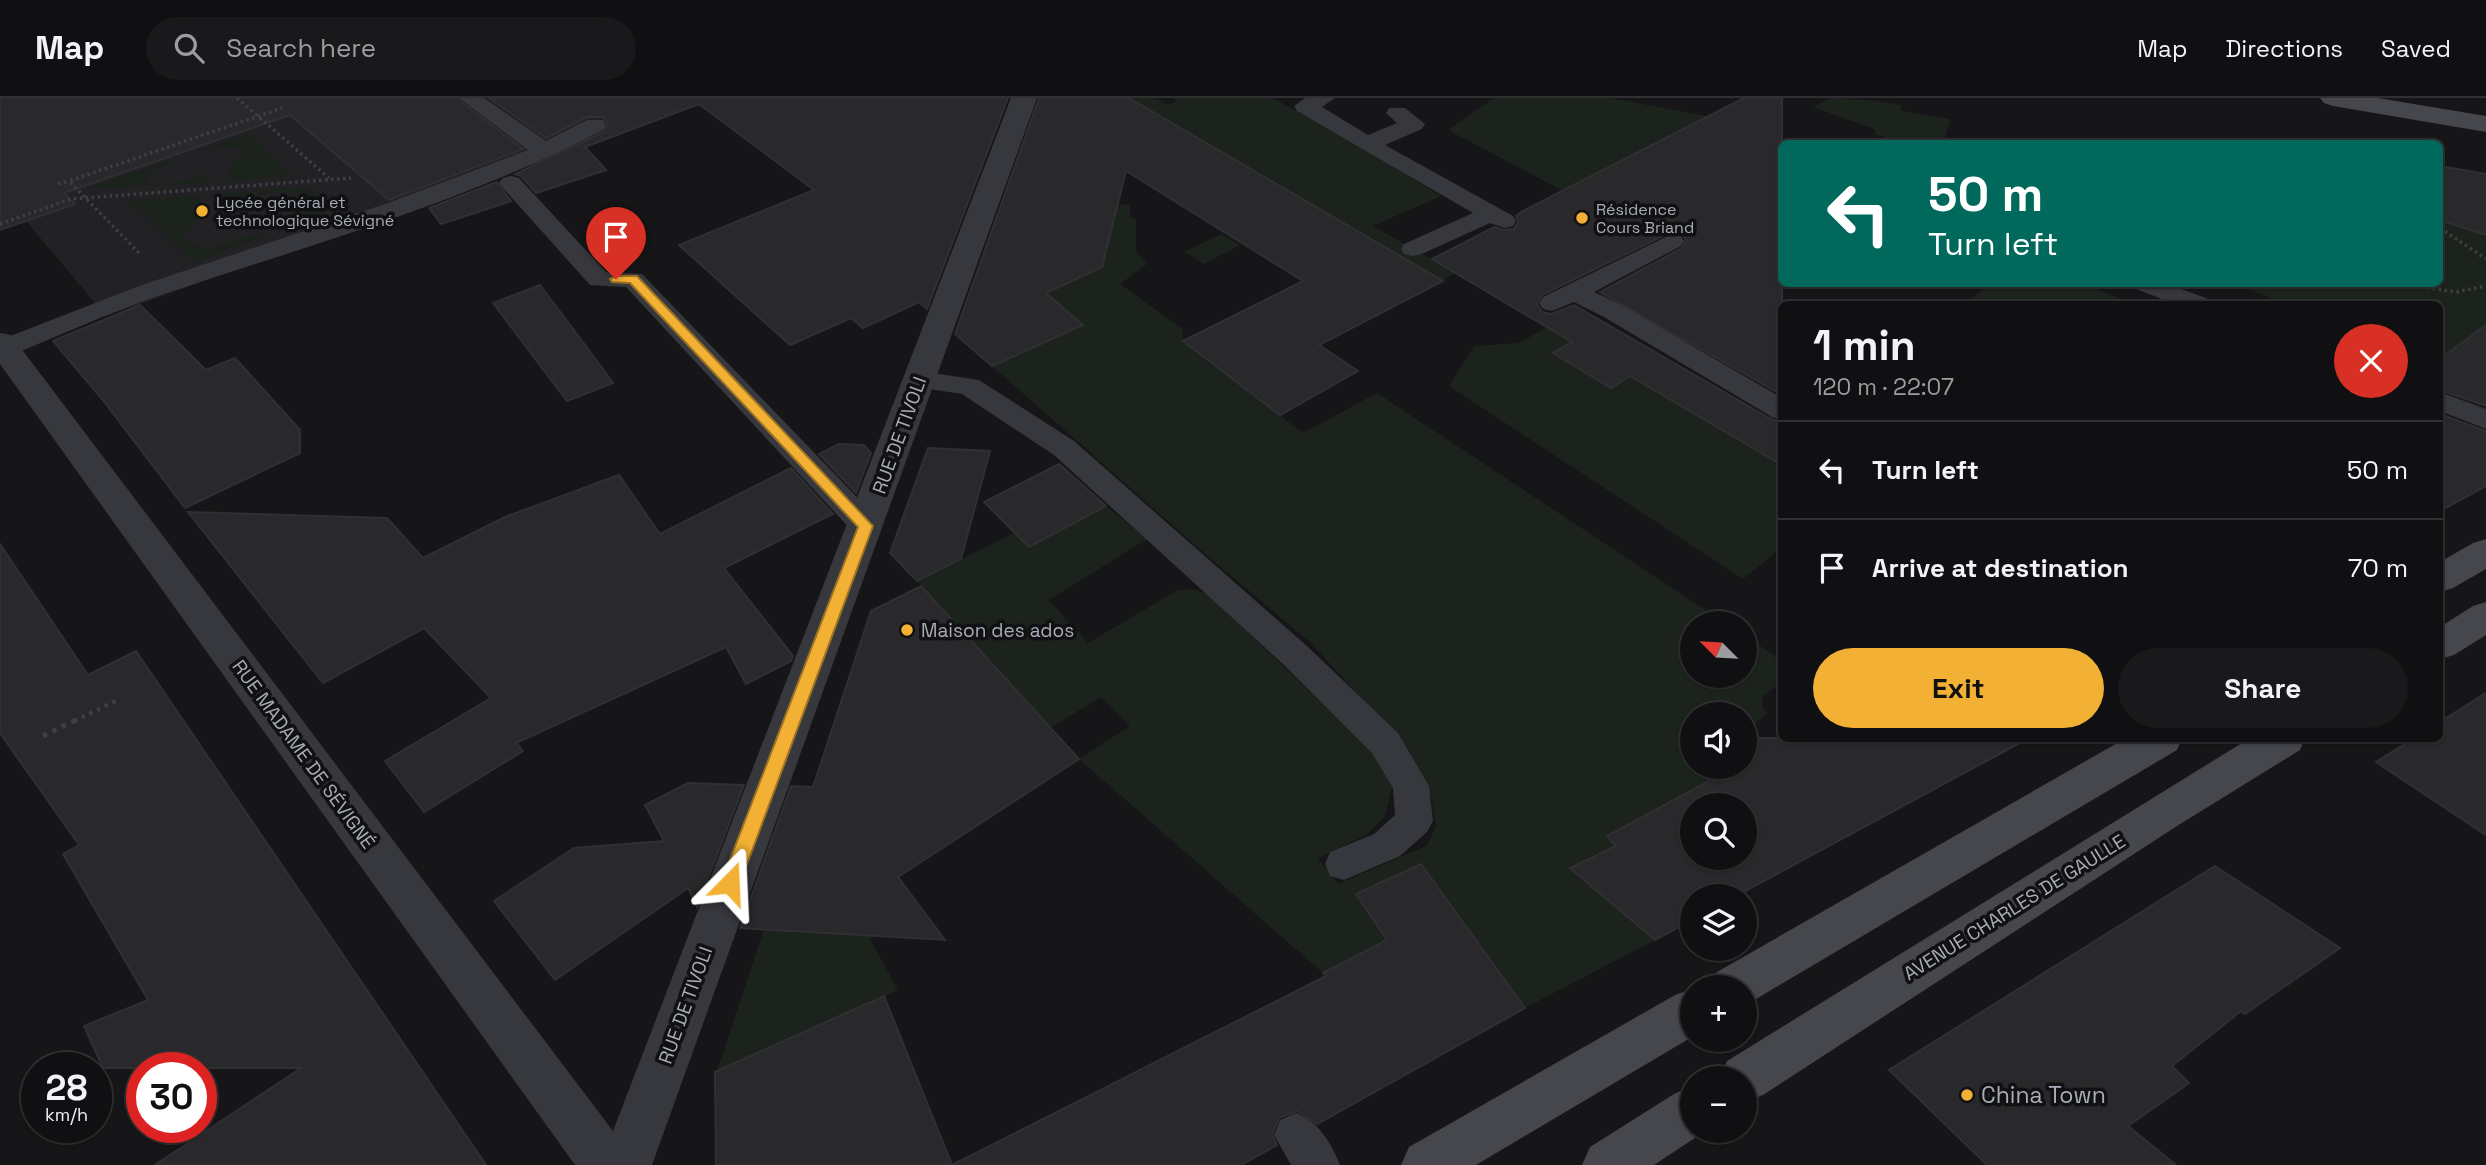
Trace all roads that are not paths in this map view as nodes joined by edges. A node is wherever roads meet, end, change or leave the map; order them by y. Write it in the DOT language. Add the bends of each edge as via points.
graph roads {
  1 [pos="470,98"];
  2 [pos="1024,98"];
  3 [pos="1324,98"];
  4 [pos="2333,98"];
  5 [pos="1397,113"];
  6 [pos="2486,124"];
  7 [pos="595,125"];
  8 [pos="1367,144"];
  9 [pos="545,151"];
  10 [pos="511,183"];
  11 [pos="1672,241"];
  12 [pos="1413,249"];
  13 [pos="1579,260"];
  14 [pos="1605,275"];
  15 [pos="2153,287"];
  16 [pos="2189,301"];
  17 [pos="2,345"];
  18 [pos="919,380"];
  19 [pos="2443,402"];
  20 [pos="1778,409"];
  21 [pos="2486,420"];
  22 [pos="866,526"];
  23 [pos="2486,552"];
  24 [pos="2443,577"];
  25 [pos="2486,616"];
  26 [pos="2443,643"];
  27 [pos="2155,742"];
  28 [pos="2278,742"];
  29 [pos="1344,864"];
  30 [pos="1755,975"];
  31 [pos="1680,1018"];
  32 [pos="1757,1070"];
  33 [pos="1680,1119"];
  34 [pos="607,1165"];
  35 [pos="626,1165"];
  36 [pos="1427,1165"];
  37 [pos="1608,1165"];
  1 -- 9 [label="lane"];
  2 -- 18 [label="street, RUE DE TIVOLI"];
  3 -- 8 [label="lane" via="1305,106"];
  4 -- 6 [label="main road"];
  5 -- 8 [label="lane" via="1414,124"];
  7 -- 9 [label="lane"];
  8 -- 12 [label="lane" via="1498,217"];
  9 -- 17 [label="lane" via="399,207"];
  10 -- 22 [label="lane" via="599,280 633,279"];
  11 -- 14 [label="lane"];
  13 -- 14 [label="lane"];
  14 -- 20 [label="lane" via="1563,297 1613,311"];
  15 -- 16 [label="lane"];
  17 -- 34 [label="street, RUE MADAME DE SÉVIGNÉ"];
  18 -- 22 [label="street, RUE DE TIVOLI"];
  18 -- 29 [label="lane" via="969,386 1064,448 1286,647 1385,743 1411,786 1414,821 1387,845"];
  19 -- 21 [label="lane"];
  22 -- 35 [label="street, RUE DE TIVOLI"];
  23 -- 24 [label="main road"];
  25 -- 26 [label="main road"];
  27 -- 30 [label="main road"];
  28 -- 32 [label="main road, AVENUE CHARLES DE GAULLE"];
  31 -- 36 [label="main road"];
  33 -- 37 [label="main road"];
}
